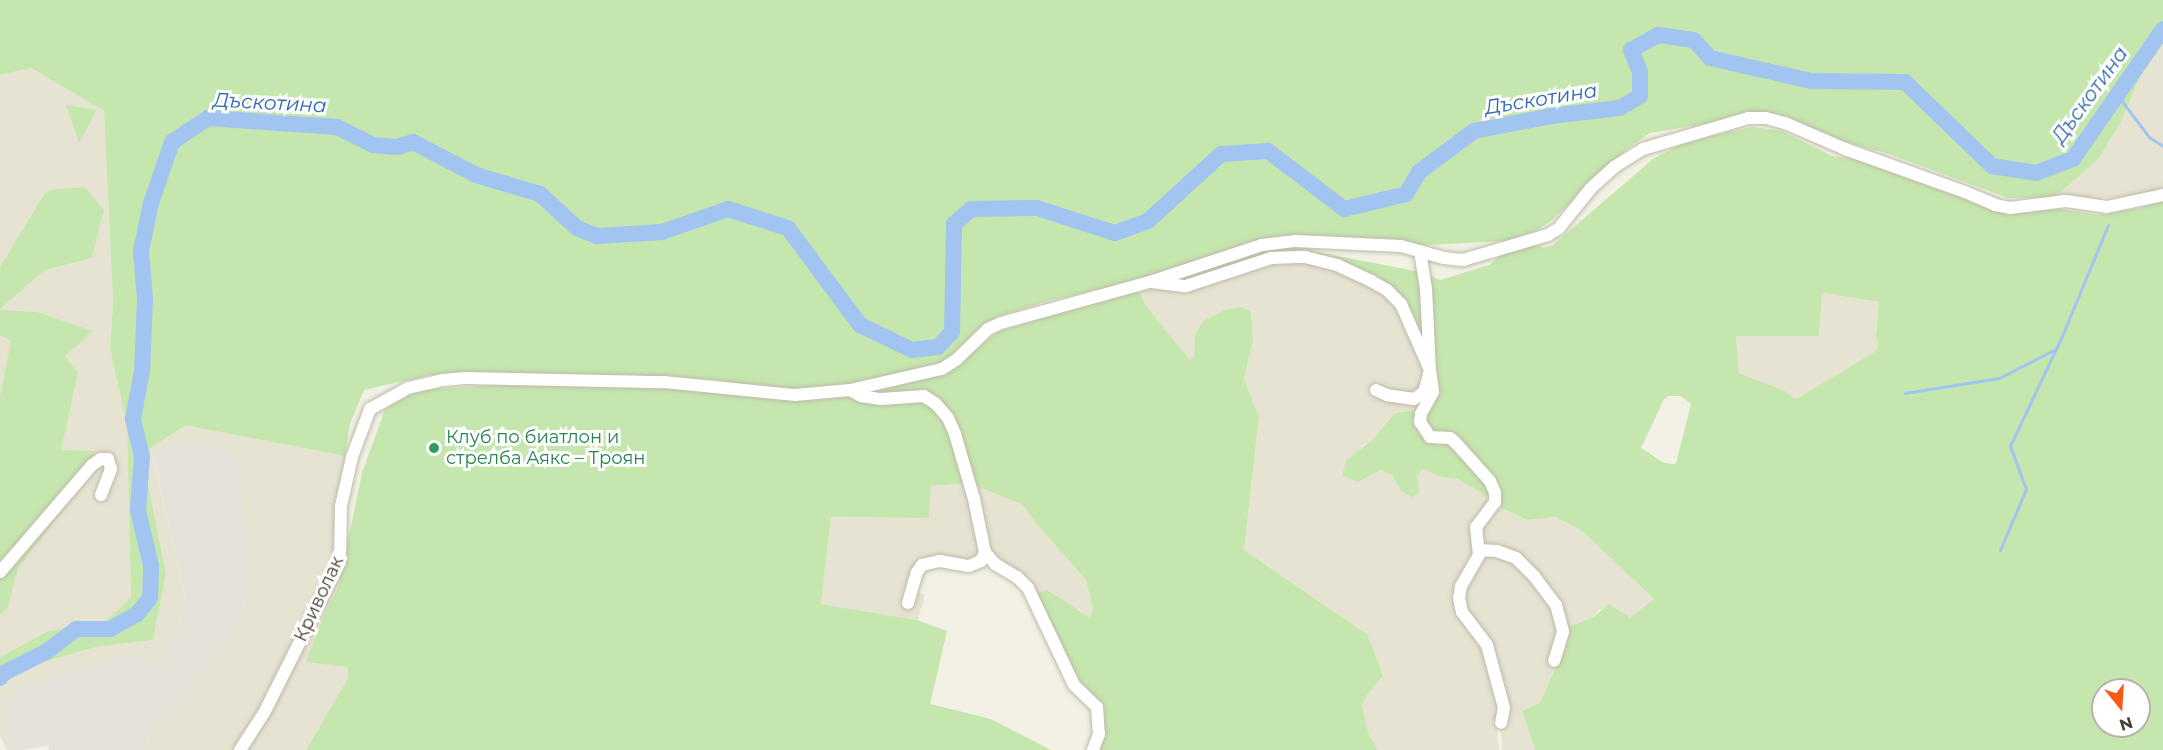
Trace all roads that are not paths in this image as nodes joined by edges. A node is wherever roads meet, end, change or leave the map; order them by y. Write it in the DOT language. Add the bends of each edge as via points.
graph roads {
  1 [pos="2163,195"];
  2 [pos="1420,251"];
  3 [pos="1150,282"];
  4 [pos="1430,370"];
  5 [pos="850,390"];
  6 [pos="1376,390"];
  7 [pos="101,495"];
  8 [pos="1479,550"];
  9 [pos="985,552"];
  10 [pos="0,572"];
  11 [pos="908,603"];
  12 [pos="1554,661"];
  13 [pos="1501,723"];
  14 [pos="240,750"];
  15 [pos="1093,750"];
  1 -- 2 [label="street" via="2107,207 2073,201 2010,208 1845,149 1785,123 1748,118 1643,149 1614,167 1591,188 1559,228 1548,235 1463,260"];
  2 -- 3 [label="street" via="1401,246 1278,242"];
  2 -- 4 [label="street"];
  3 -- 4 [label="street" via="1186,286 1271,258 1305,257 1337,265 1395,297 1407,315"];
  3 -- 5 [label="street" via="1001,323 982,333 942,369"];
  4 -- 6 [label="street" via="1424,392 1414,399"];
  4 -- 8 [label="street" via="1433,392 1420,422 1430,437 1455,442 1496,493 1495,502 1476,527"];
  5 -- 9 [label="street" via="881,399 924,396 936,404 956,434"];
  5 -- 14 [label="street, Криволак" via="795,395 664,382 443,380 408,388 370,409 352,457 341,506 340,562 264,713"];
  7 -- 10 [label="street" via="111,469 108,459 92,465"];
  8 -- 12 [label="street" via="1516,558 1556,605 1563,632"];
  8 -- 13 [label="street" via="1478,560 1459,593 1459,606 1487,645 1504,708"];
  9 -- 11 [label="street" via="981,561 969,566 940,561 922,566"];
  9 -- 15 [label="street" via="994,564 1028,588 1074,685 1097,707 1099,734"];
}
